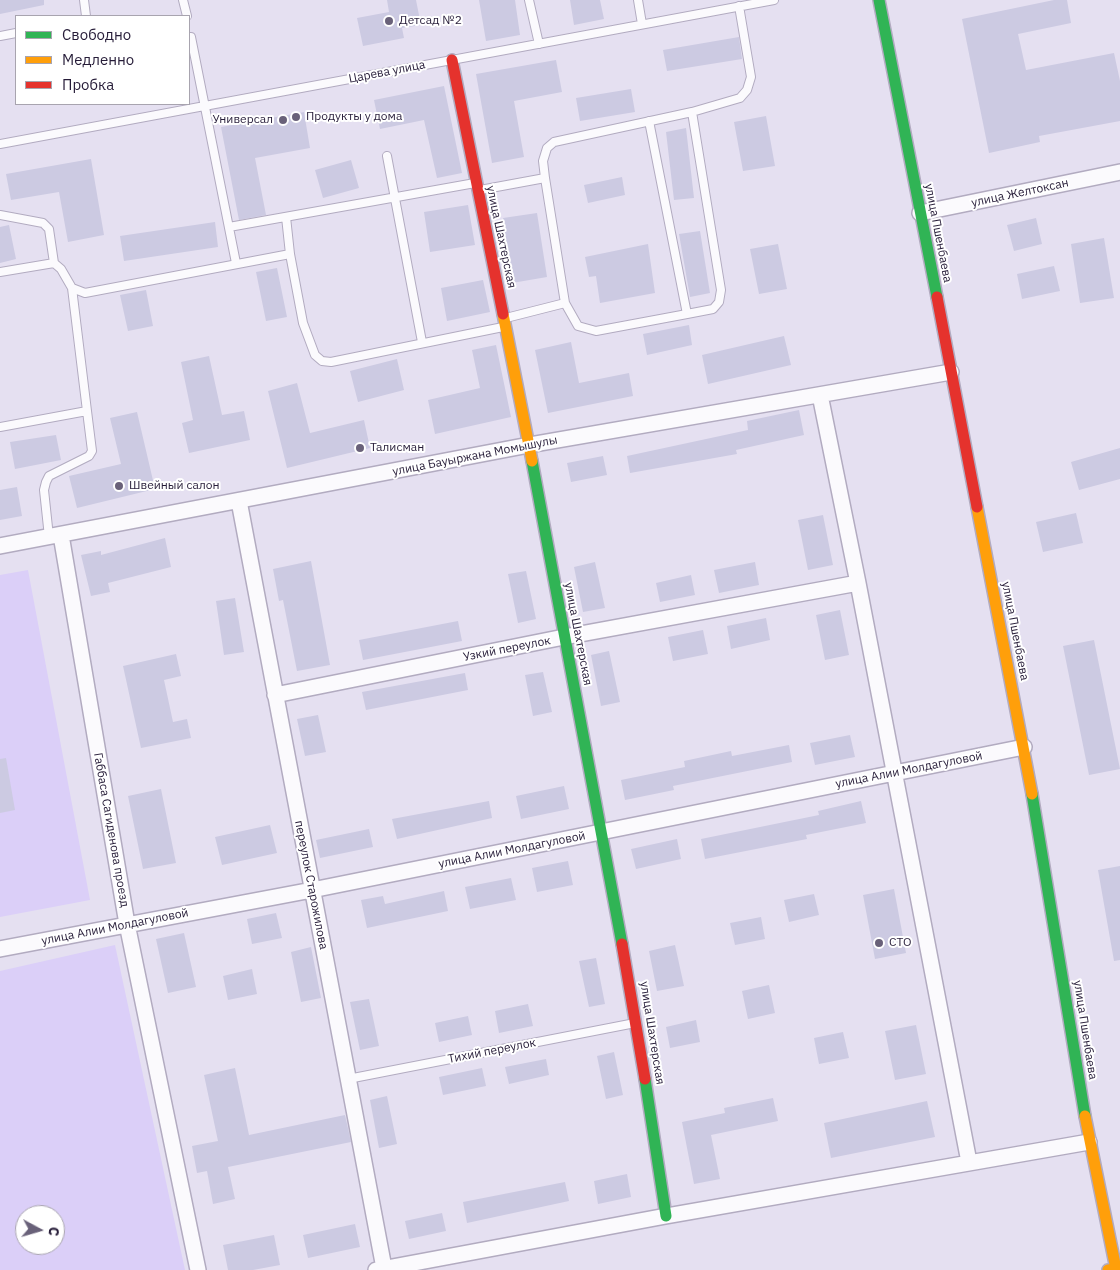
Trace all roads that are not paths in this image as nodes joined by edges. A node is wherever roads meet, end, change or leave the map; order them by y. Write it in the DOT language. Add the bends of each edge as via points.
graph roads {
  1 [pos="84,0"];
  2 [pos="184,0"];
  3 [pos="529,0"];
  4 [pos="638,0"];
  5 [pos="774,0"];
  6 [pos="879,0"];
  7 [pos="729,4"];
  8 [pos="739,6"];
  9 [pos="86,15"];
  10 [pos="187,15"];
  11 [pos="642,24"];
  12 [pos="15,33"];
  13 [pos="0,36"];
  14 [pos="190,37"];
  15 [pos="539,44"];
  16 [pos="452,60"];
  17 [pos="205,106"];
  18 [pos="692,112"];
  19 [pos="648,121"];
  20 [pos="0,144"];
  21 [pos="387,156"];
  22 [pos="1120,172"];
  23 [pos="545,178"];
  24 [pos="477,187"];
  25 [pos="397,198"];
  26 [pos="920,213"];
  27 [pos="0,216"];
  28 [pos="286,217"];
  29 [pos="228,227"];
  30 [pos="290,254"];
  31 [pos="54,263"];
  32 [pos="236,263"];
  33 [pos="0,272"];
  34 [pos="72,288"];
  35 [pos="565,303"];
  36 [pos="687,314"];
  37 [pos="505,322"];
  38 [pos="422,342"];
  39 [pos="951,372"];
  40 [pos="820,395"];
  41 [pos="87,411"];
  42 [pos="0,426"];
  43 [pos="529,445"];
  44 [pos="238,501"];
  45 [pos="55,536"];
  46 [pos="0,546"];
  47 [pos="858,583"];
  48 [pos="564,637"];
  49 [pos="275,695"];
  50 [pos="1024,747"];
  51 [pos="893,773"];
  52 [pos="601,832"];
  53 [pos="312,890"];
  54 [pos="127,924"];
  55 [pos="0,949"];
  56 [pos="637,1022"];
  57 [pos="348,1079"];
  58 [pos="1089,1142"];
  59 [pos="969,1162"];
  60 [pos="666,1216"];
  61 [pos="380,1269"];
  62 [pos="1115,1269"];
  63 [pos="198,1270"];
  1 -- 9 [label="lane"];
  2 -- 10 [label="lane"];
  3 -- 15 [label="lane"];
  4 -- 11 [label="lane"];
  5 -- 8 [label="lane, Царева улица"];
  6 -- 26 [label="street, улица Пшенбаева"];
  7 -- 8 [label="lane, Царева улица"];
  7 -- 11 [label="lane, Царева улица"];
  8 -- 18 [label="lane" via="751,78 747,90 732,102"];
  11 -- 15 [label="lane, Царева улица"];
  12 -- 13 [label="lane"];
  14 -- 17 [label="lane"];
  15 -- 16 [label="lane, Царева улица"];
  16 -- 17 [label="lane, Царева улица"];
  16 -- 24 [label="street, улица Шахтерская"];
  17 -- 20 [label="lane, Царева улица"];
  17 -- 29 [label="lane"];
  18 -- 19 [label="lane"];
  18 -- 36 [label="lane" via="721,290 719,302 713,309"];
  19 -- 23 [label="lane" via="554,142 547,148 543,161"];
  19 -- 36 [label="lane"];
  21 -- 25 [label="lane"];
  22 -- 26 [label="street, улица Желтоксан"];
  23 -- 24 [label="lane"];
  23 -- 35 [label="lane"];
  24 -- 25 [label="lane"];
  24 -- 37 [label="street, улица Шахтерская"];
  25 -- 28 [label="lane"];
  25 -- 38 [label="lane"];
  26 -- 39 [label="street, улица Пшенбаева"];
  27 -- 31 [label="lane" via="43,223 49,229"];
  28 -- 29 [label="lane"];
  28 -- 30 [label="lane"];
  29 -- 32 [label="lane"];
  30 -- 32 [label="lane"];
  30 -- 38 [label="lane" via="303,323 315,355 322,361 331,362"];
  31 -- 33 [label="lane"];
  31 -- 34 [label="lane"];
  32 -- 34 [label="lane" via="85,293"];
  34 -- 41 [label="lane"];
  35 -- 36 [label="lane" via="578,326 596,331"];
  35 -- 37 [label="lane"];
  37 -- 38 [label="lane"];
  37 -- 43 [label="street, улица Шахтерская"];
  39 -- 40 [label="street, улица Бауыржана Момышулы"];
  39 -- 50 [label="street, улица Пшенбаева"];
  40 -- 43 [label="street, улица Бауыржана Момышулы"];
  40 -- 47 [label="street"];
  41 -- 42 [label="lane"];
  41 -- 45 [label="lane" via="92,452 49,476 46,482 44,490"];
  43 -- 44 [label="street, улица Бауыржана Момышулы"];
  43 -- 48 [label="street, улица Шахтерская"];
  44 -- 45 [label="street, улица Бауыржана Момышулы"];
  44 -- 49 [label="street, переулок Старожилова"];
  45 -- 46 [label="street, улица Бауыржана Момышулы"];
  45 -- 54 [label="street, Габбаса Сагиденова проезд"];
  47 -- 48 [label="street, Узкий переулок"];
  47 -- 51 [label="street"];
  48 -- 49 [label="street, Узкий переулок"];
  48 -- 52 [label="street, улица Шахтерская"];
  49 -- 53 [label="street, переулок Старожилова"];
  50 -- 51 [label="street, улица Алии Молдагуловой"];
  50 -- 58 [label="street, улица Пшенбаева"];
  51 -- 52 [label="street, улица Алии Молдагуловой"];
  51 -- 59 [label="street"];
  52 -- 53 [label="street, улица Алии Молдагуловой"];
  52 -- 56 [label="street, улица Шахтерская"];
  53 -- 54 [label="street, улица Алии Молдагуловой"];
  53 -- 57 [label="street, переулок Старожилова"];
  54 -- 55 [label="street, улица Алии Молдагуловой"];
  54 -- 63 [label="street, Габбаса Сагиденова проезд"];
  56 -- 57 [label="lane, Тихий переулок"];
  56 -- 60 [label="street, улица Шахтерская"];
  57 -- 61 [label="street, переулок Старожилова"];
  58 -- 59 [label="street"];
  58 -- 62 [label="street, улица Пшенбаева"];
  59 -- 60 [label="street"];
  60 -- 61 [label="street"];
}
